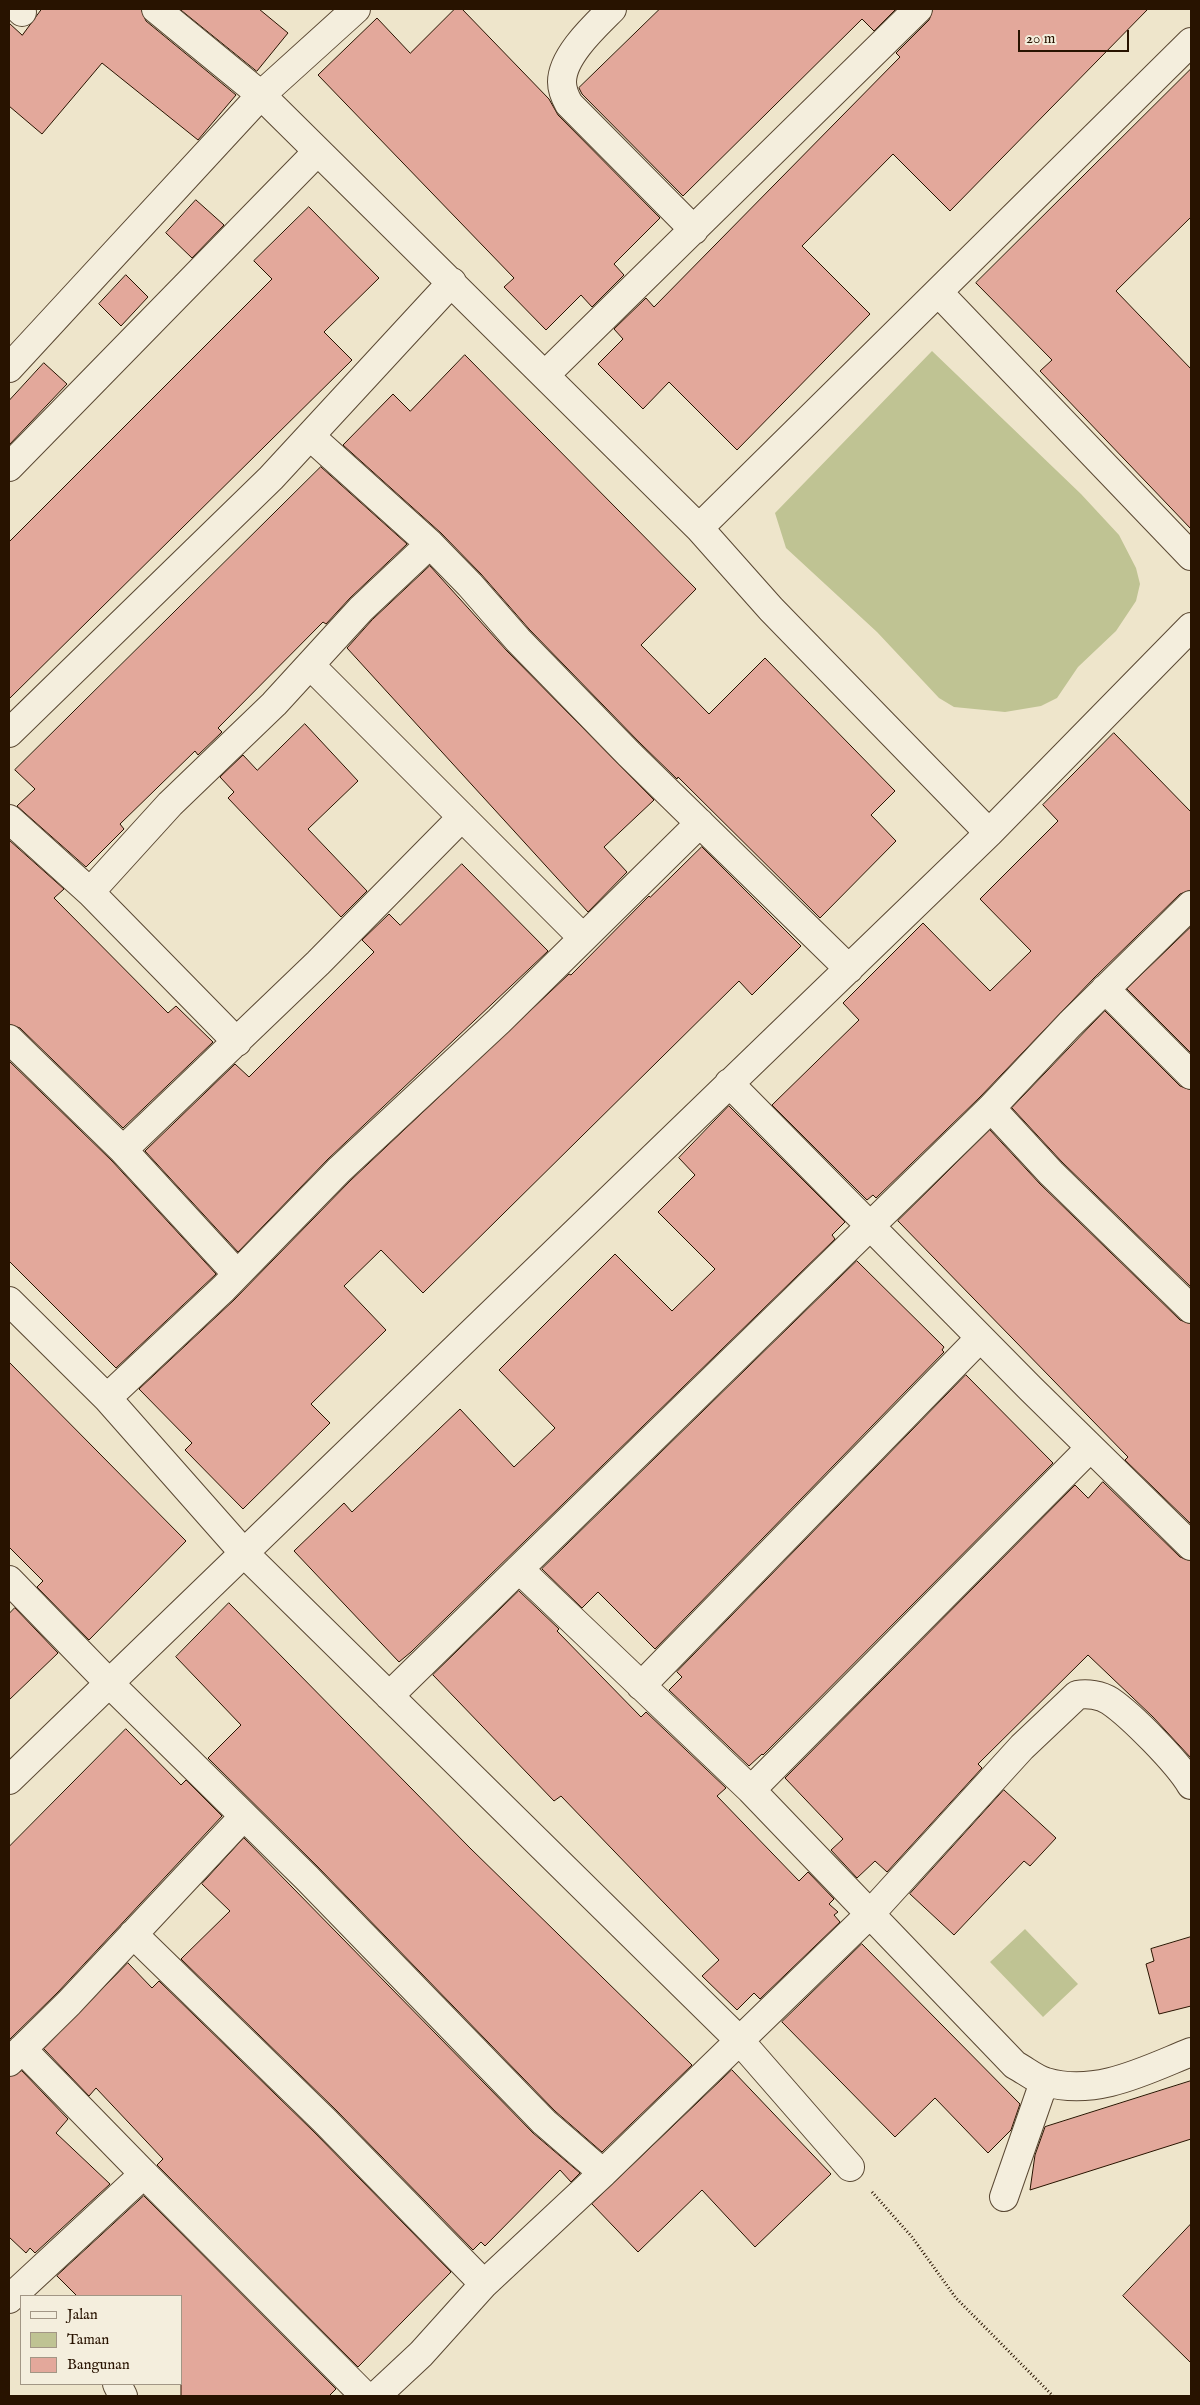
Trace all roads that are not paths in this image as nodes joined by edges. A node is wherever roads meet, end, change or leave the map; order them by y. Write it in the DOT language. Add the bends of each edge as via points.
graph roads {
  1 [pos="156,9"];
  2 [pos="356,9"];
  3 [pos="612,9"];
  4 [pos="918,9"];
  5 [pos="1187,54"];
  6 [pos="262,95"];
  7 [pos="317,152"];
  8 [pos="694,230"];
  9 [pos="452,282"];
  10 [pos="938,292"];
  11 [pos="9,368"];
  12 [pos="546,375"];
  13 [pos="312,437"];
  14 [pos="9,467"];
  15 [pos="699,528"];
  16 [pos="430,544"];
  17 [pos="1191,556"];
  18 [pos="1191,627"];
  19 [pos="310,665"];
  20 [pos="9,733"];
  21 [pos="462,817"];
  22 [pos="9,819"];
  23 [pos="700,823"];
  24 [pos="989,833"];
  25 [pos="90,892"];
  26 [pos="1191,904"];
  27 [pos="583,938"];
  28 [pos="849,969"];
  29 [pos="1105,989"];
  30 [pos="9,1039"];
  31 [pos="237,1042"];
  32 [pos="1191,1075"];
  33 [pos="729,1083"];
  34 [pos="991,1108"];
  35 [pos="123,1150"];
  36 [pos="868,1225"];
  37 [pos="237,1274"];
  38 [pos="9,1301"];
  39 [pos="1191,1309"];
  40 [pos="980,1338"];
  41 [pos="107,1398"];
  42 [pos="1090,1448"];
  43 [pos="1191,1546"];
  44 [pos="244,1553"];
  45 [pos="519,1569"];
  46 [pos="9,1580"];
  47 [pos="109,1683"];
  48 [pos="641,1686"];
  49 [pos="389,1696"];
  50 [pos="9,1780"];
  51 [pos="1191,1785"];
  52 [pos="751,1790"];
  53 [pos="244,1816"];
  54 [pos="870,1914"];
  55 [pos="133,1934"];
  56 [pos="740,2041"];
  57 [pos="1191,2052"];
  58 [pos="16,2055"];
  59 [pos="1044,2082"];
  60 [pos="850,2167"];
  61 [pos="603,2173"];
  62 [pos="144,2174"];
  63 [pos="1004,2198"];
  64 [pos="484,2284"];
  65 [pos="22,2294"];
  66 [pos="117,2385"];
  67 [pos="123,2396"];
  68 [pos="365,2396"];
  69 [pos="376,2396"];
  1 -- 6 [label="street"];
  2 -- 6 [label="street"];
  3 -- 8 [label="street" via="580,40 562,81 563,93 569,104"];
  4 -- 8 [label="street"];
  5 -- 10 [label="street"];
  6 -- 7 [label="street"];
  6 -- 11 [label="street"];
  7 -- 9 [label="street"];
  7 -- 14 [label="street"];
  8 -- 12 [label="street"];
  9 -- 12 [label="street"];
  9 -- 13 [label="street"];
  10 -- 15 [label="street"];
  10 -- 17 [label="street"];
  12 -- 15 [label="street"];
  13 -- 16 [label="street"];
  13 -- 20 [label="street"];
  15 -- 24 [label="street" via="772,609"];
  16 -- 19 [label="street" via="380,590"];
  16 -- 23 [label="street" via="518,640"];
  18 -- 24 [label="street"];
  19 -- 21 [label="street"];
  19 -- 25 [label="street" via="170,804"];
  21 -- 27 [label="street"];
  21 -- 31 [label="street"];
  22 -- 25 [label="street"];
  23 -- 27 [label="street"];
  23 -- 28 [label="street"];
  24 -- 28 [label="street"];
  25 -- 31 [label="street"];
  26 -- 29 [label="street"];
  27 -- 37 [label="street" via="340,1170"];
  28 -- 33 [label="street"];
  29 -- 32 [label="street"];
  29 -- 34 [label="street"];
  30 -- 35 [label="street"];
  31 -- 35 [label="street"];
  33 -- 36 [label="street"];
  33 -- 44 [label="street"];
  34 -- 36 [label="street"];
  34 -- 39 [label="street" via="1051,1172"];
  35 -- 37 [label="street"];
  36 -- 40 [label="street"];
  36 -- 45 [label="street"];
  37 -- 41 [label="street"];
  38 -- 41 [label="street"];
  40 -- 42 [label="street"];
  40 -- 48 [label="street"];
  41 -- 44 [label="street"];
  42 -- 43 [label="street"];
  42 -- 52 [label="street"];
  44 -- 47 [label="street"];
  44 -- 49 [label="street"];
  45 -- 48 [label="street"];
  45 -- 49 [label="street"];
  46 -- 47 [label="street"];
  47 -- 50 [label="street"];
  47 -- 53 [label="street"];
  48 -- 52 [label="street"];
  49 -- 56 [label="street"];
  51 -- 54 [label="street" via="1155,1742 1110,1701 1093,1695 1077,1696 1022,1747"];
  52 -- 54 [label="street"];
  53 -- 55 [label="street"];
  53 -- 61 [label="street" via="544,2122"];
  54 -- 56 [label="street"];
  54 -- 59 [label="street" via="1015,2065"];
  55 -- 58 [label="street"];
  55 -- 64 [label="street" via="325,2121"];
  56 -- 60 [label="street"];
  56 -- 61 [label="street"];
  57 -- 59 [label="street" via="1117,2081 1073,2087"];
  58 -- 62 [label="street"];
  59 -- 63 [label="street"];
  61 -- 64 [label="street"];
  62 -- 65 [label="street"];
  62 -- 68 [label="street"];
  64 -- 69 [label="street" via="421,2354"];
  66 -- 67 [label="street"];
}
